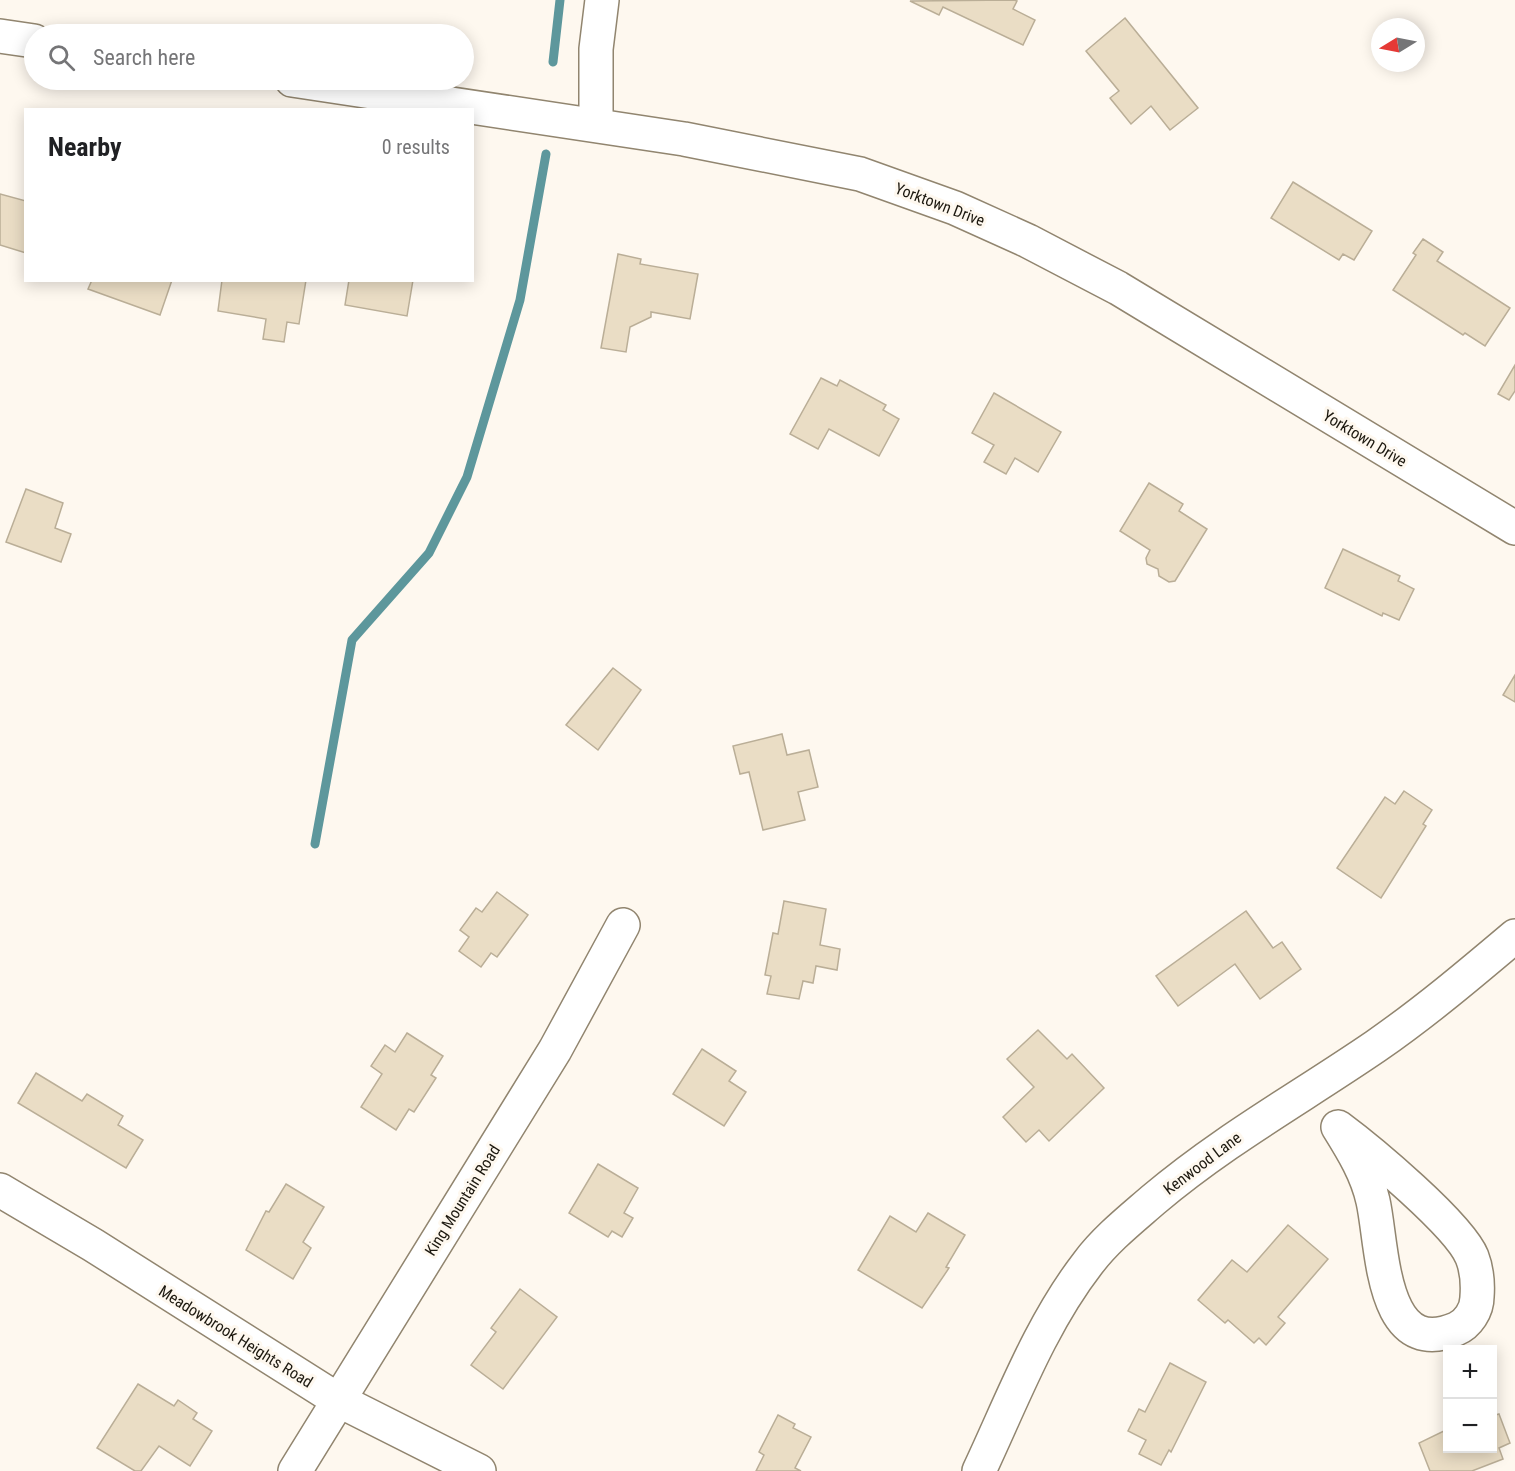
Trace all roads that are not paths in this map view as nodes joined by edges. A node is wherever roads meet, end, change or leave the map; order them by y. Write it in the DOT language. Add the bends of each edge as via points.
graph roads {
  1 [pos="602,0"];
  2 [pos="0,36"];
  3 [pos="24,40"];
  4 [pos="361,90"];
  5 [pos="596,124"];
  6 [pos="1515,528"];
  7 [pos="623,925"];
  8 [pos="1515,936"];
  9 [pos="1307,1091"];
  10 [pos="1338,1127"];
  11 [pos="0,1190"];
  12 [pos="338,1400"];
  13 [pos="295,1471"];
  14 [pos="478,1471"];
  15 [pos="979,1471"];
  1 -- 5 [label="street" via="596,49"];
  2 -- 3 [label="street"];
  4 -- 5 [label="street, Yorktown Drive"];
  5 -- 6 [label="street, Yorktown Drive" via="860,174 955,208 1118,288"];
  7 -- 12 [label="street, King Mountain Road" via="555,1050"];
  8 -- 9 [label="street, Kenwood Lane" via="1377,1045"];
  9 -- 10 [label="street"];
  9 -- 15 [label="street, Kenwood Lane" via="1195,1165 1123,1226 1089,1262 1055,1311"];
  10 -- 10 [label="street" via="1369,1186 1385,1283 1398,1315 1410,1328 1426,1335 1459,1328 1472,1317 1477,1300 1472,1256 1458,1236 1370,1150"];
  11 -- 12 [label="street, Meadowbrook Heights Road"];
  12 -- 13 [label="street, King Mountain Road"];
  12 -- 14 [label="street, Meadowbrook Heights Road"];
}
